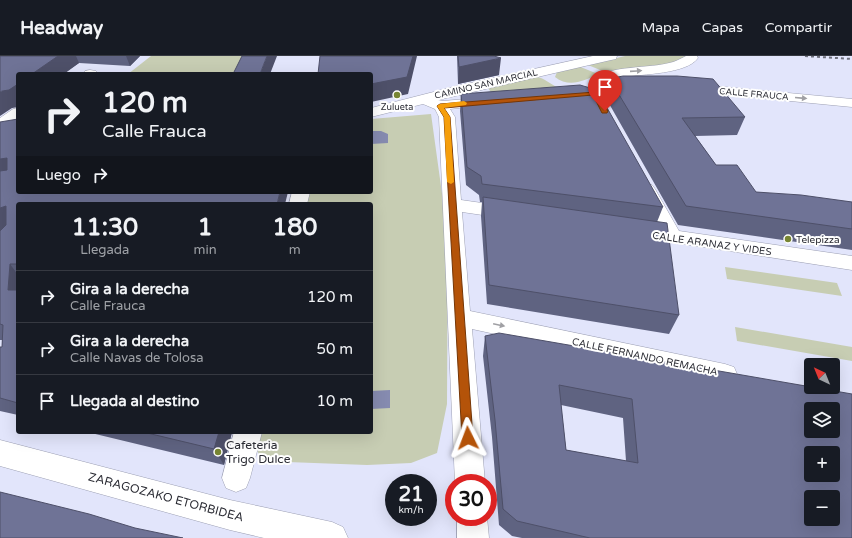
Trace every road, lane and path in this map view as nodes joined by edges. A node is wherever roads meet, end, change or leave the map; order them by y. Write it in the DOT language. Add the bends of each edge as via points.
graph roads {
  1 [pos="612,56"];
  2 [pos="692,58"];
  3 [pos="549,70"];
  4 [pos="657,87"];
  5 [pos="678,88"];
  6 [pos="598,99"];
  7 [pos="505,100"];
  8 [pos="432,103"];
  9 [pos="852,103"];
  10 [pos="16,113"];
  11 [pos="373,113"];
  12 [pos="0,125"];
  13 [pos="638,173"];
  14 [pos="453,205"];
  15 [pos="531,216"];
  16 [pos="625,230"];
  17 [pos="672,237"];
  18 [pos="846,268"];
  19 [pos="461,318"];
  20 [pos="744,377"];
  21 [pos="247,434"];
  22 [pos="0,453"];
  23 [pos="470,474"];
  24 [pos="236,478"];
  25 [pos="472,526"];
  26 [pos="332,538"];
  27 [pos="473,538"];
  1 -- 3 [label="street, CAMINO SAN MARCIAL"];
  6 -- 2 [label="street, one-way" via="594,87 600,80 611,75 665,69"];
  3 -- 6 [label="street, CAMINO SAN MARCIAL" via="560,88"];
  3 -- 8 [label="street, CAMINO SAN MARCIAL" via="457,90"];
  4 -- 6 [label="street" via="621,87"];
  5 -- 9 [label="street, CALLE FRAUCA, one-way"];
  7 -- 8 [label="street"];
  8 -- 11 [label="street, CAMINO SAN MARCIAL"];
  8 -- 14 [label="street" via="447,117"];
  10 -- 12 [label="street"];
  13 -- 17 [label="street"];
  14 -- 15 [label="street"];
  14 -- 19 [label="street"];
  16 -- 17 [label="street, CALLE ARANAZ Y VIDES"];
  17 -- 18 [label="street, CALLE ARANAZ Y VIDES" via="696,241 720,254 739,260"];
  19 -- 20 [label="street, CALLE FERNANDO REMACHA, one-way"];
  19 -- 23 [label="street"];
  21 -- 24 [label="street"];
  22 -- 26 [label="street, ZARAGOZAKO ETORBIDEA" via="230,516"];
  25 -- 27 [label="street"];
}
